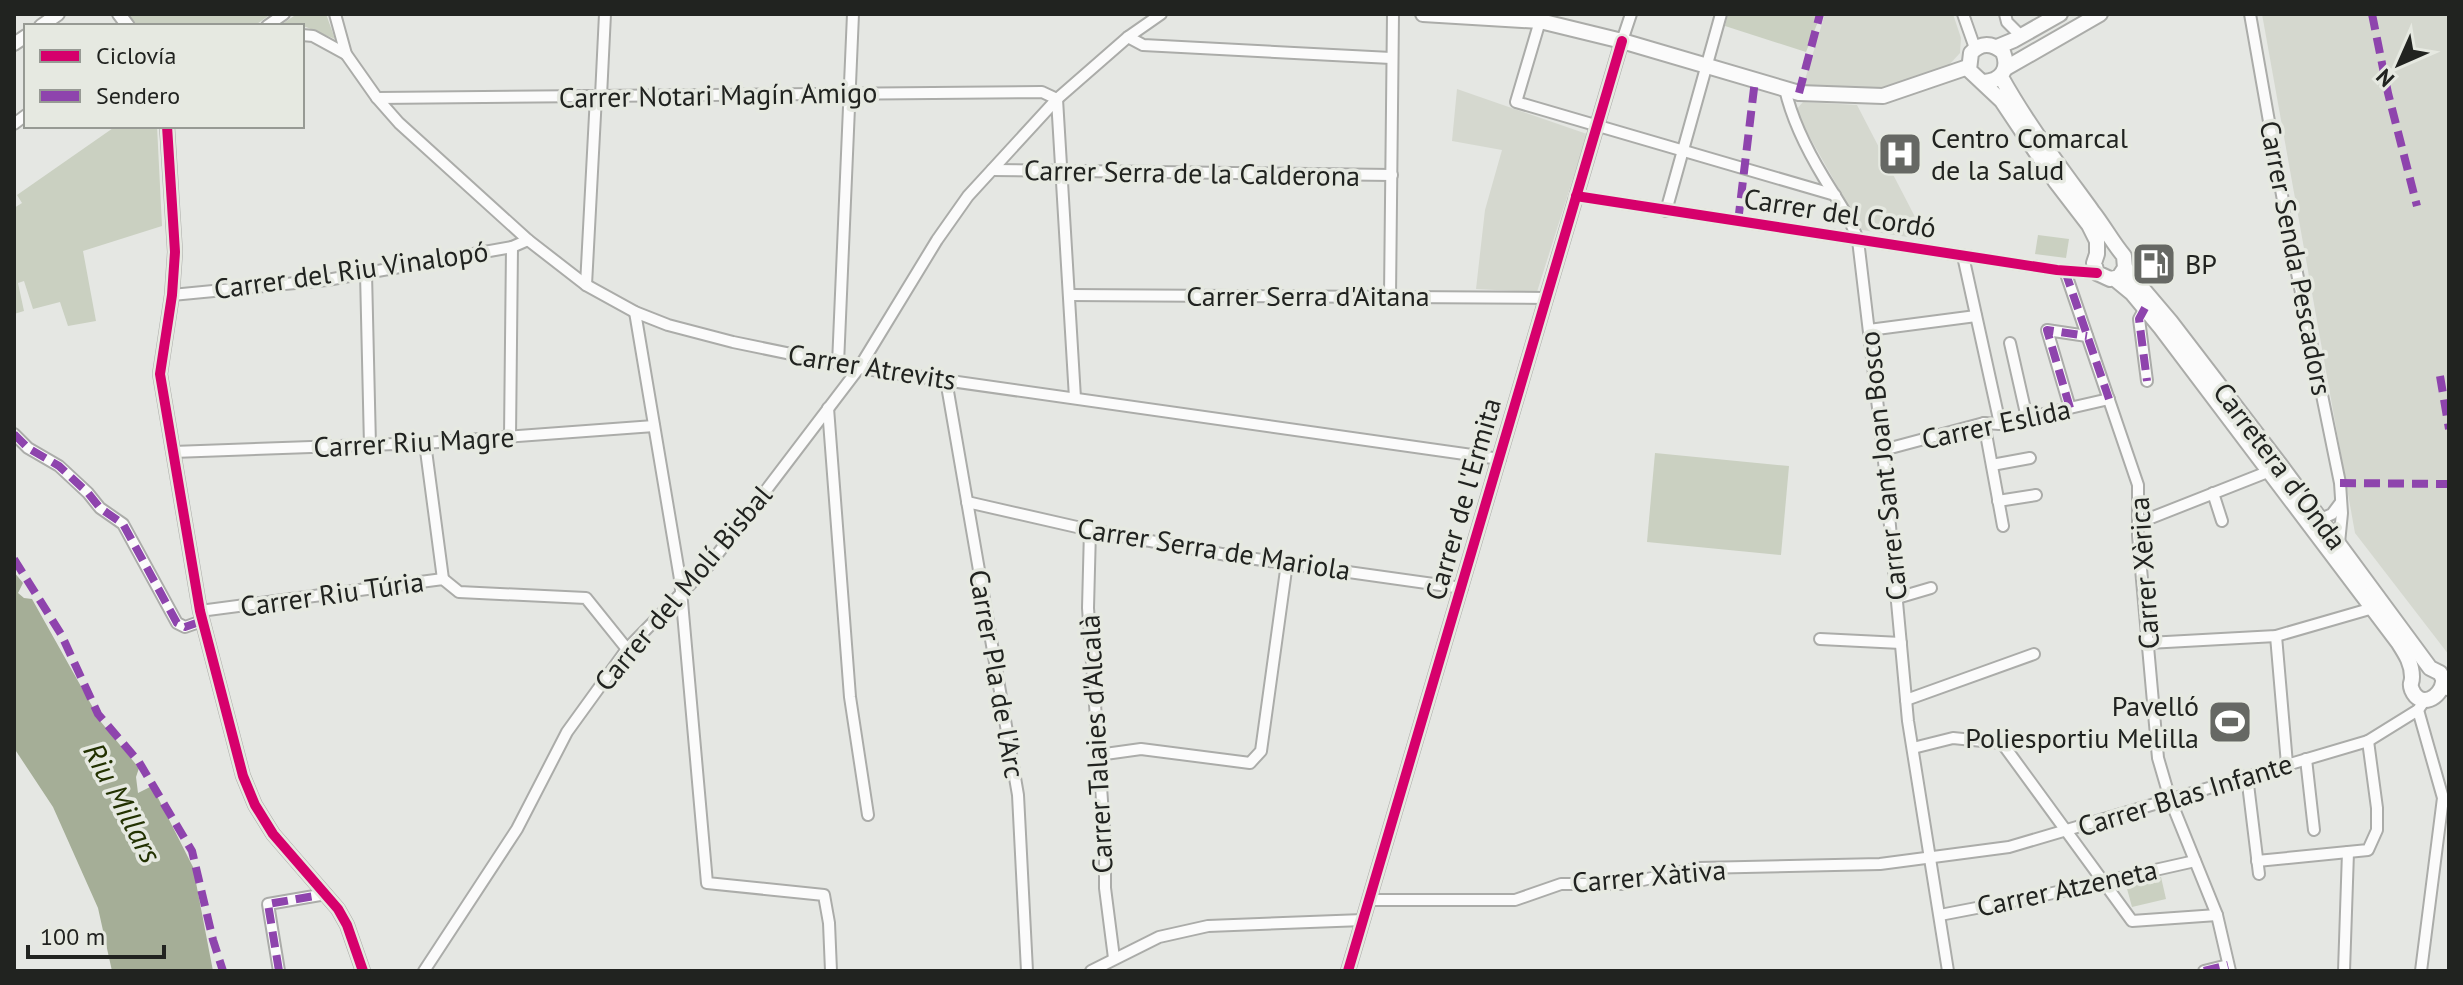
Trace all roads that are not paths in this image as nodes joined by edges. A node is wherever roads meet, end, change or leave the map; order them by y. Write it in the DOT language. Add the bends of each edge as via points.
graph roads {
  1 [pos="335,14"];
  2 [pos="605,14"];
  3 [pos="853,14"];
  4 [pos="1161,14"];
  5 [pos="1393,14"];
  6 [pos="1423,14"];
  7 [pos="1631,14"];
  8 [pos="1721,14"];
  9 [pos="1963,14"];
  10 [pos="2005,14"];
  11 [pos="2060,14"];
  12 [pos="2100,14"];
  13 [pos="2250,14"];
  14 [pos="1540,21"];
  15 [pos="304,35"];
  16 [pos="2021,36"];
  17 [pos="1128,37"];
  18 [pos="1622,41"];
  19 [pos="1997,47"];
  20 [pos="1975,48"];
  21 [pos="346,54"];
  22 [pos="1391,58"];
  23 [pos="1707,66"];
  24 [pos="1968,67"];
  25 [pos="2003,72"];
  26 [pos="1984,82"];
  27 [pos="1785,89"];
  28 [pos="850,94"];
  29 [pos="598,96"];
  30 [pos="377,98"];
  31 [pos="1057,99"];
  32 [pos="1597,126"];
  33 [pos="167,128"];
  34 [pos="1683,151"];
  35 [pos="992,170"];
  36 [pos="1061,171"];
  37 [pos="1392,175"];
  38 [pos="1576,196"];
  39 [pos="1836,196"];
  40 [pos="1666,211"];
  41 [pos="528,240"];
  42 [pos="1858,240"];
  43 [pos="512,247"];
  44 [pos="2117,249"];
  45 [pos="2097,254"];
  46 [pos="1963,256"];
  47 [pos="2065,271"];
  48 [pos="366,273"];
  49 [pos="2097,273"];
  50 [pos="2120,274"];
  51 [pos="586,285"];
  52 [pos="172,295"];
  53 [pos="1069,295"];
  54 [pos="1390,296"];
  55 [pos="1547,298"];
  56 [pos="2145,308"];
  57 [pos="635,312"];
  58 [pos="1976,316"];
  59 [pos="1869,330"];
  60 [pos="2087,336"];
  61 [pos="2010,343"];
  62 [pos="838,364"];
  63 [pos="859,368"];
  64 [pos="946,380"];
  65 [pos="2147,381"];
  66 [pos="1075,398"];
  67 [pos="2109,399"];
  68 [pos="828,408"];
  69 [pos="2070,408"];
  70 [pos="2027,418"];
  71 [pos="1984,423"];
  72 [pos="2000,424"];
  73 [pos="654,426"];
  74 [pos="14,434"];
  75 [pos="510,437"];
  76 [pos="425,443"];
  77 [pos="370,446"];
  78 [pos="1883,450"];
  79 [pos="173,452"];
  80 [pos="2030,458"];
  81 [pos="1500,459"];
  82 [pos="1992,465"];
  83 [pos="2270,471"];
  84 [pos="2213,493"];
  85 [pos="2036,495"];
  86 [pos="1998,501"];
  87 [pos="967,502"];
  88 [pos="2341,502"];
  89 [pos="2321,519"];
  90 [pos="2222,521"];
  91 [pos="2138,523"];
  92 [pos="2003,526"];
  93 [pos="1090,530"];
  94 [pos="2339,543"];
  95 [pos="1287,563"];
  96 [pos="443,579"];
  97 [pos="1462,588"];
  98 [pos="1931,588"];
  99 [pos="680,596"];
  100 [pos="1897,598"];
  101 [pos="2373,608"];
  102 [pos="201,616"];
  103 [pos="2276,636"];
  104 [pos="1820,639"];
  105 [pos="1901,643"];
  106 [pos="2148,643"];
  107 [pos="627,649"];
  108 [pos="2034,654"];
  109 [pos="2430,668"];
  110 [pos="2412,677"];
  111 [pos="2437,697"];
  112 [pos="1906,700"];
  113 [pos="2368,741"];
  114 [pos="1913,748"];
  115 [pos="1098,755"];
  116 [pos="2306,759"];
  117 [pos="2287,764"];
  118 [pos="2247,776"];
  119 [pos="2170,799"];
  120 [pos="868,815"];
  121 [pos="2067,830"];
  122 [pos="2314,830"];
  123 [pos="2348,852"];
  124 [pos="1931,858"];
  125 [pos="2195,861"];
  126 [pos="2257,861"];
  127 [pos="2259,874"];
  128 [pos="2104,881"];
  129 [pos="326,894"];
  130 [pos="1369,900"];
  131 [pos="1940,915"];
  132 [pos="2217,915"];
  133 [pos="1363,920"];
  134 [pos="1114,958"];
  135 [pos="2229,968"];
  136 [pos="279,971"];
  137 [pos="363,971"];
  138 [pos="424,971"];
  139 [pos="831,971"];
  140 [pos="1027,971"];
  141 [pos="1091,971"];
  142 [pos="1348,971"];
  143 [pos="1948,971"];
  144 [pos="2204,971"];
  145 [pos="2344,971"];
  146 [pos="2421,971"];
  1 -- 21 [label="street"];
  2 -- 29 [label="street"];
  3 -- 28 [label="street"];
  4 -- 17 [label="street, Carrer del Molí Bisbal"];
  5 -- 22 [label="street"];
  6 -- 14 [label="main road"];
  7 -- 18 [label="street, Carrer de l'Ermita"];
  8 -- 23 [label="street"];
  9 -- 20 [label="street"];
  10 -- 16 [label="street"];
  11 -- 16 [label="main road"];
  12 -- 25 [label="main road"];
  13 -- 88 [label="street, Carrer Senda Pescadors"];
  14 -- 18 [label="main road"];
  14 -- 32 [label="street" via="1516,102"];
  15 -- 21 [label="street"];
  16 -- 19 [label="main road"];
  17 -- 22 [label="street" via="1143,45"];
  17 -- 31 [label="street, Carrer del Molí Bisbal"];
  18 -- 23 [label="main road"];
  18 -- 32 [label="street, Carrer de l'Ermita"];
  19 -- 20 [label="main road"];
  19 -- 25 [label="main road" via="2006,60"];
  20 -- 24 [label="main road"];
  21 -- 30 [label="street, Carrer Atrevits"];
  22 -- 37 [label="street"];
  23 -- 27 [label="main road"];
  23 -- 34 [label="street"];
  24 -- 26 [label="main road"];
  24 -- 27 [label="main road" via="1883,96"];
  25 -- 26 [label="main road" via="1993,82"];
  25 -- 44 [label="main road" via="2027,118"];
  26 -- 45 [label="main road" via="2089,225"];
  27 -- 39 [label="street, Carrer Sant Joan Bosco" via="1791,113"];
  28 -- 29 [label="street, Carrer Notari Magín Amigo"];
  28 -- 31 [label="street, Carrer Notari Magín Amigo" via="1042,92"];
  28 -- 62 [label="street"];
  29 -- 30 [label="street, Carrer Notari Magín Amigo"];
  29 -- 51 [label="street"];
  30 -- 41 [label="street, Carrer Atrevits"];
  31 -- 35 [label="street, Carrer del Molí Bisbal"];
  31 -- 36 [label="street"];
  32 -- 34 [label="street"];
  32 -- 38 [label="street, Carrer de l'Ermita"];
  33 -- 52 [label="street" via="175,252"];
  34 -- 39 [label="street"];
  34 -- 40 [label="street"];
  35 -- 36 [label="street, Carrer Serra de la Calderona"];
  35 -- 63 [label="street, Carrer del Molí Bisbal" via="937,240"];
  36 -- 37 [label="street, Carrer Serra de la Calderona"];
  36 -- 53 [label="street"];
  37 -- 54 [label="street"];
  38 -- 40 [label="street, Carrer del Cordó"];
  38 -- 55 [label="street, Carrer de l'Ermita"];
  39 -- 42 [label="street, Carrer Sant Joan Bosco"];
  40 -- 42 [label="street, Carrer del Cordó"];
  41 -- 43 [label="street, Carrer del Riu Vinalopó"];
  41 -- 51 [label="street, Carrer Atrevits"];
  42 -- 46 [label="street, Carrer del Cordó"];
  42 -- 59 [label="street, Carrer Sant Joan Bosco"];
  43 -- 48 [label="street, Carrer del Riu Vinalopó"];
  43 -- 75 [label="street"];
  44 -- 45 [label="main road"];
  44 -- 50 [label="main road" via="2124,256"];
  45 -- 49 [label="main road"];
  46 -- 47 [label="street, Carrer del Cordó"];
  46 -- 58 [label="street"];
  47 -- 49 [label="street, Carrer del Cordó"];
  47 -- 60 [label="street, Carrer Xèrica"];
  48 -- 52 [label="street, Carrer del Riu Vinalopó"];
  48 -- 77 [label="street"];
  49 -- 50 [label="main road" via="2105,278"];
  50 -- 56 [label="main road, Carretera d'Onda"];
  50 -- 89 [label="main road, Carretera d'Onda" via="2170,321"];
  51 -- 57 [label="street, Carrer Atrevits"];
  52 -- 79 [label="street" via="160,374"];
  53 -- 54 [label="street, Carrer Serra d'Aitana"];
  53 -- 66 [label="street"];
  54 -- 55 [label="street, Carrer Serra d'Aitana"];
  55 -- 81 [label="street, Carrer de l'Ermita"];
  56 -- 65 [label="street" via="2139,319"];
  56 -- 83 [label="main road, Carretera d'Onda"];
  57 -- 62 [label="street, Carrer Atrevits" via="733,342"];
  57 -- 73 [label="street"];
  58 -- 59 [label="street"];
  58 -- 72 [label="street"];
  59 -- 78 [label="street, Carrer Sant Joan Bosco"];
  60 -- 67 [label="street, Carrer Xèrica"];
  60 -- 69 [label="street" via="2047,330"];
  61 -- 70 [label="street"];
  62 -- 63 [label="street, Carrer Atrevits"];
  63 -- 64 [label="street, Carrer Atrevits"];
  63 -- 68 [label="street, Carrer del Molí Bisbal"];
  64 -- 66 [label="street, Carrer Atrevits"];
  64 -- 87 [label="street, Carrer Pla de l'Arc"];
  66 -- 81 [label="street, Carrer Atrevits"];
  67 -- 69 [label="street, Carrer Eslida"];
  67 -- 91 [label="street, Carrer Xèrica" via="2138,485"];
  68 -- 99 [label="street, Carrer del Molí Bisbal"];
  68 -- 120 [label="street" via="850,697"];
  69 -- 70 [label="street, Carrer Eslida"];
  70 -- 72 [label="street, Carrer Eslida"];
  71 -- 72 [label="street, Carrer Eslida"];
  71 -- 78 [label="street, Carrer Eslida"];
  71 -- 82 [label="street"];
  73 -- 75 [label="street, Carrer Riu Magre"];
  73 -- 99 [label="street"];
  74 -- 102 [label="street" via="123,524 177,623 185,627"];
  75 -- 76 [label="street, Carrer Riu Magre"];
  76 -- 77 [label="street, Carrer Riu Magre"];
  76 -- 96 [label="street"];
  77 -- 79 [label="street, Carrer Riu Magre"];
  78 -- 100 [label="street, Carrer Sant Joan Bosco"];
  79 -- 102 [label="street"];
  80 -- 82 [label="street"];
  81 -- 97 [label="street, Carrer de l'Ermita"];
  82 -- 86 [label="street"];
  83 -- 84 [label="street"];
  83 -- 101 [label="main road, Carretera d'Onda"];
  84 -- 90 [label="street"];
  84 -- 91 [label="street"];
  85 -- 86 [label="street"];
  86 -- 92 [label="street"];
  87 -- 93 [label="street, Carrer Serra de Mariola"];
  87 -- 140 [label="street, Carrer Pla de l'Arc" via="1018,795"];
  88 -- 89 [label="street"];
  88 -- 94 [label="street, Carrer Senda Pescadors"];
  89 -- 94 [label="main road, Carretera d'Onda"];
  91 -- 106 [label="street, Carrer Xèrica"];
  93 -- 95 [label="street, Carrer Serra de Mariola"];
  93 -- 115 [label="street, Carrer Talaies d'Alcalà" via="1088,608"];
  94 -- 109 [label="main road, Carretera d'Onda"];
  95 -- 97 [label="street, Carrer Serra de Mariola"];
  95 -- 115 [label="street" via="1261,751 1250,763 1141,749"];
  96 -- 102 [label="street, Carrer Riu Túria"];
  96 -- 107 [label="street, Carrer Riu Túria" via="459,592 586,598"];
  97 -- 130 [label="street, Carrer de l'Ermita"];
  98 -- 100 [label="street"];
  99 -- 107 [label="street, Carrer del Molí Bisbal"];
  99 -- 139 [label="street" via="707,883 824,895"];
  100 -- 105 [label="street, Carrer Sant Joan Bosco"];
  101 -- 103 [label="street"];
  101 -- 110 [label="main road, Carretera d'Onda" via="2409,659"];
  102 -- 129 [label="street" via="255,805 273,834"];
  103 -- 106 [label="street"];
  103 -- 117 [label="street"];
  104 -- 105 [label="street"];
  105 -- 112 [label="street, Carrer Sant Joan Bosco"];
  106 -- 119 [label="street, Carrer Xèrica" via="2158,758"];
  107 -- 138 [label="street, Carrer del Molí Bisbal" via="567,732 517,829"];
  108 -- 112 [label="street"];
  109 -- 110 [label="main road" via="2419,669"];
  109 -- 111 [label="main road, Carretera d'Onda" via="2440,673"];
  110 -- 111 [label="main road, Carretera d'Onda" via="2413,692"];
  111 -- 113 [label="street, Carrer Blas Infante"];
  111 -- 146 [label="street" via="2443,798"];
  112 -- 114 [label="street, Carrer Sant Joan Bosco"];
  113 -- 116 [label="street, Carrer Blas Infante"];
  113 -- 123 [label="street" via="2377,830 2368,850"];
  114 -- 121 [label="street" via="1953,738 2002,743"];
  114 -- 124 [label="street, Carrer Sant Joan Bosco"];
  115 -- 134 [label="street, Carrer Talaies d'Alcalà"];
  116 -- 117 [label="street, Carrer Blas Infante"];
  116 -- 122 [label="street"];
  117 -- 118 [label="street, Carrer Blas Infante"];
  118 -- 119 [label="street, Carrer Blas Infante"];
  118 -- 126 [label="street"];
  119 -- 121 [label="street, Carrer Blas Infante"];
  119 -- 125 [label="street, Carrer Xèrica"];
  121 -- 124 [label="street, Carrer Blas Infante" via="2009,847"];
  121 -- 128 [label="street"];
  123 -- 126 [label="street"];
  123 -- 145 [label="street"];
  124 -- 130 [label="street, Carrer Xàtiva" via="1698,868 1624,884 1561,884 1515,900"];
  124 -- 131 [label="street, Carrer Sant Joan Bosco"];
  125 -- 128 [label="street, Carrer Atzeneta"];
  125 -- 132 [label="street, Carrer Xèrica"];
  126 -- 127 [label="street"];
  128 -- 131 [label="street, Carrer Atzeneta"];
  128 -- 132 [label="street" via="2132,921"];
  129 -- 136 [label="street" via="268,904"];
  129 -- 137 [label="street" via="347,925"];
  130 -- 133 [label="street, Carrer de l'Ermita"];
  131 -- 143 [label="street, Carrer Sant Joan Bosco"];
  132 -- 135 [label="street, Carrer Xèrica"];
  133 -- 134 [label="street" via="1208,926 1159,937"];
  133 -- 142 [label="street, Carrer de l'Ermita"];
  134 -- 141 [label="street"];
  135 -- 144 [label="street"];
}
